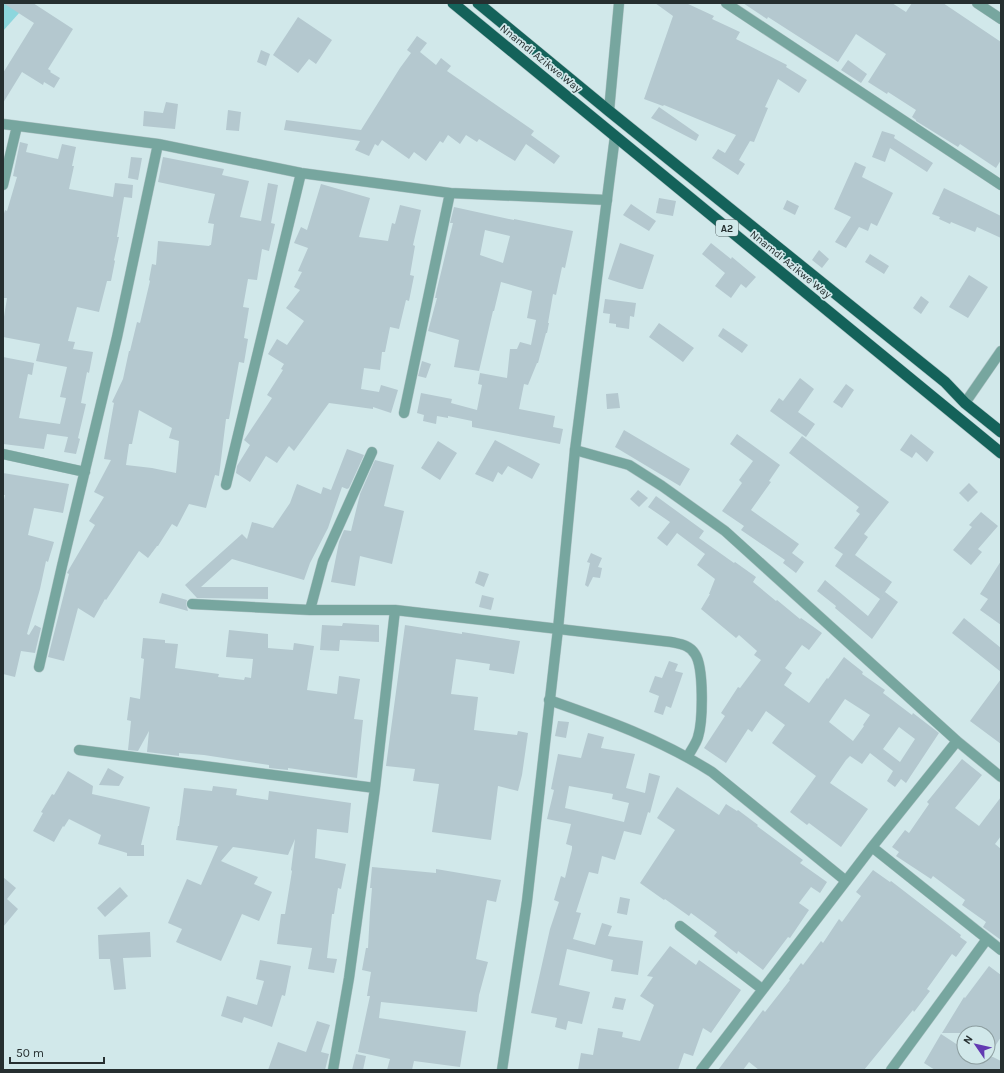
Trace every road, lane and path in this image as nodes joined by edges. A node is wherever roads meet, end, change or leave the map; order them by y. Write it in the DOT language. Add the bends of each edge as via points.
graph roads {
  1 [pos="453,3"];
  2 [pos="478,3"];
  3 [pos="619,3"];
  4 [pos="726,3"];
  5 [pos="977,3"];
  6 [pos="1001,18"];
  7 [pos="609,111"];
  8 [pos="3,124"];
  9 [pos="17,126"];
  10 [pos="615,136"];
  11 [pos="158,144"];
  12 [pos="301,173"];
  13 [pos="3,185"];
  14 [pos="1001,185"];
  15 [pos="450,193"];
  16 [pos="607,200"];
  17 [pos="1001,351"];
  18 [pos="965,403"];
  19 [pos="404,413"];
  20 [pos="1001,432"];
  21 [pos="575,450"];
  22 [pos="372,452"];
  23 [pos="1001,453"];
  24 [pos="3,454"];
  25 [pos="85,472"];
  26 [pos="226,485"];
  27 [pos="192,604"];
  28 [pos="310,610"];
  29 [pos="395,610"];
  30 [pos="558,629"];
  31 [pos="40,667"];
  32 [pos="549,700"];
  33 [pos="957,741"];
  34 [pos="79,750"];
  35 [pos="688,756"];
  36 [pos="1001,777"];
  37 [pos="375,788"];
  38 [pos="872,847"];
  39 [pos="846,881"];
  40 [pos="680,926"];
  41 [pos="986,939"];
  42 [pos="1001,950"];
  43 [pos="762,989"];
  44 [pos="893,1069"];
  45 [pos="333,1070"];
  46 [pos="502,1070"];
  47 [pos="701,1070"];
  1 -- 10 [label="highway, Nnamdi Azikwe Way / A2"];
  2 -- 7 [label="highway, Nnamdi Azikwe Way / A2"];
  3 -- 7 [label="street"];
  4 -- 14 [label="street"];
  5 -- 6 [label="street"];
  7 -- 18 [label="highway, Nnamdi Azikwe Way / A2" via="945,382"];
  8 -- 9 [label="street"];
  9 -- 11 [label="street"];
  9 -- 13 [label="street"];
  10 -- 16 [label="street"];
  10 -- 23 [label="highway, Nnamdi Azikwe Way / A2"];
  11 -- 12 [label="street"];
  11 -- 25 [label="street"];
  12 -- 15 [label="street"];
  12 -- 26 [label="street"];
  15 -- 16 [label="street"];
  15 -- 19 [label="street"];
  16 -- 21 [label="street"];
  17 -- 18 [label="street"];
  18 -- 20 [label="highway, Nnamdi Azikwe Way / A2"];
  21 -- 30 [label="street"];
  21 -- 33 [label="street" via="629,465 725,531"];
  22 -- 28 [label="street" via="323,561"];
  24 -- 25 [label="street"];
  25 -- 31 [label="street"];
  27 -- 28 [label="street"];
  28 -- 29 [label="street"];
  29 -- 30 [label="street"];
  29 -- 37 [label="street"];
  30 -- 32 [label="street"];
  30 -- 35 [label="street" via="686,645 695,654 700,674 702,704 698,738"];
  32 -- 35 [label="street" via="627,728"];
  32 -- 46 [label="street" via="526,902"];
  33 -- 36 [label="street"];
  33 -- 38 [label="street"];
  34 -- 37 [label="street"];
  35 -- 39 [label="street" via="712,772"];
  37 -- 45 [label="street" via="349,978"];
  38 -- 39 [label="street"];
  38 -- 41 [label="street"];
  39 -- 43 [label="street"];
  40 -- 43 [label="street"];
  41 -- 42 [label="street"];
  41 -- 44 [label="street"];
  43 -- 47 [label="street"];
}
